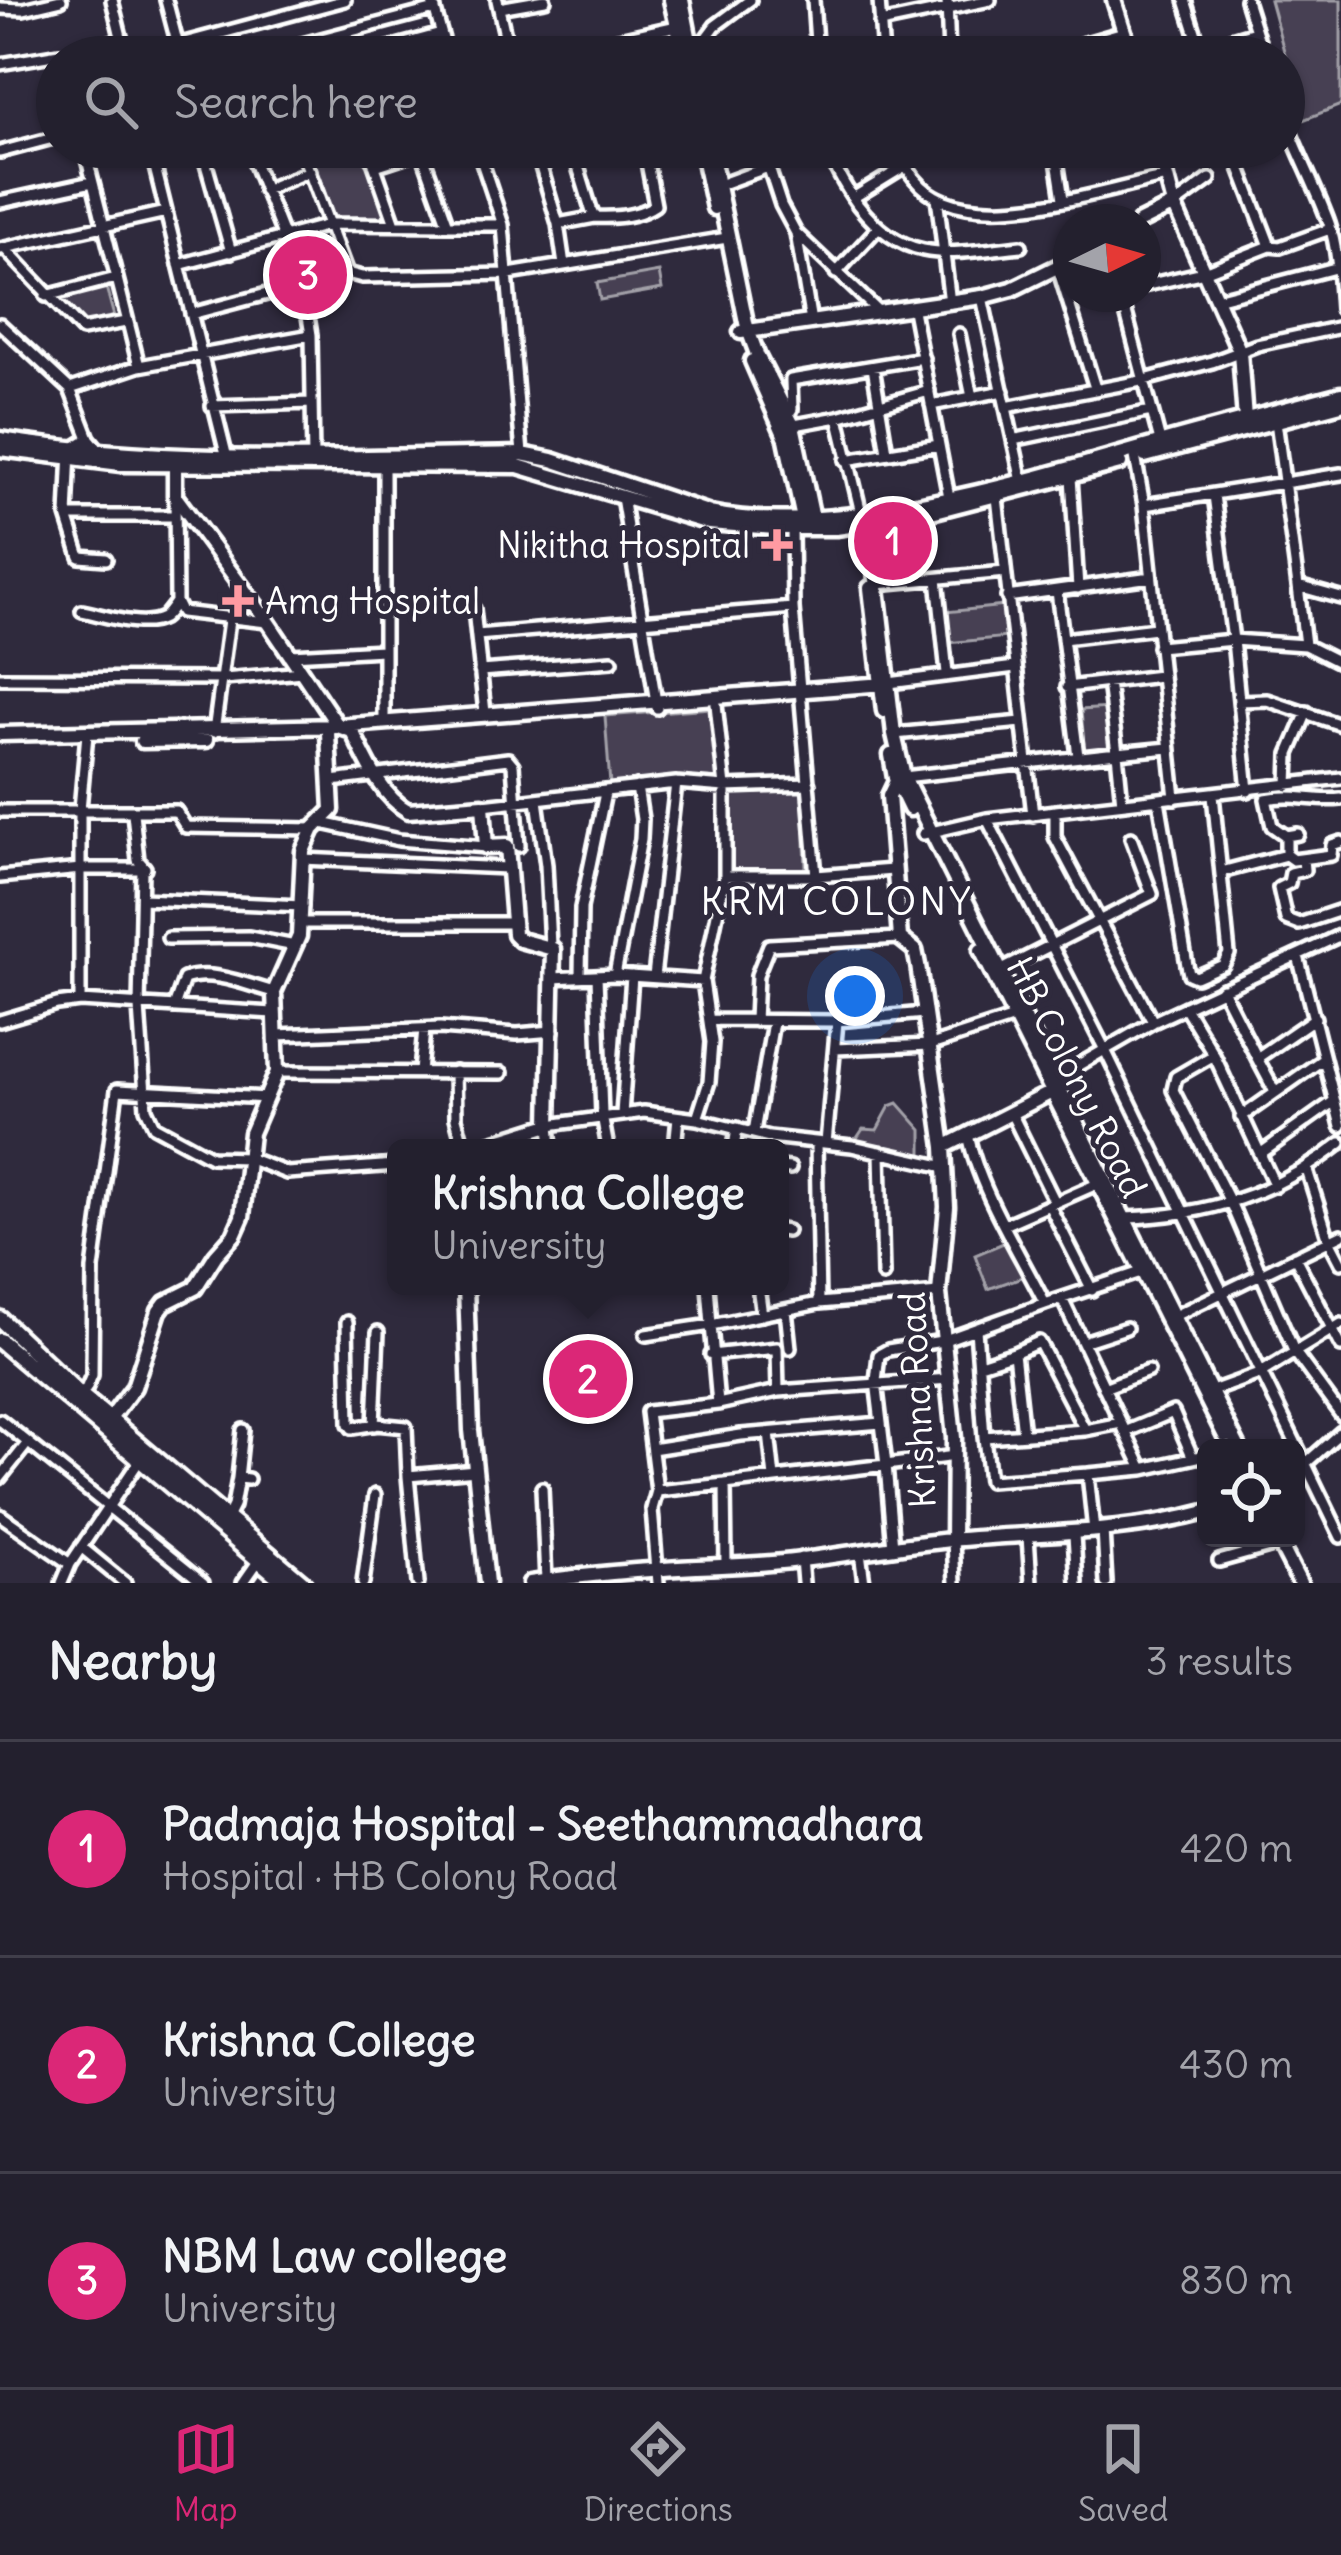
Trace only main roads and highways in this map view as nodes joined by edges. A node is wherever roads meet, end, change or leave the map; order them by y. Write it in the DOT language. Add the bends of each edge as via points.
graph roads {
  1 [pos="0,1319"];
  2 [pos="0,1341"];
  3 [pos="286,1583"];
  4 [pos="303,1583"];
  1 -- 4 [label="main road"];
  2 -- 3 [label="main road"];
}
